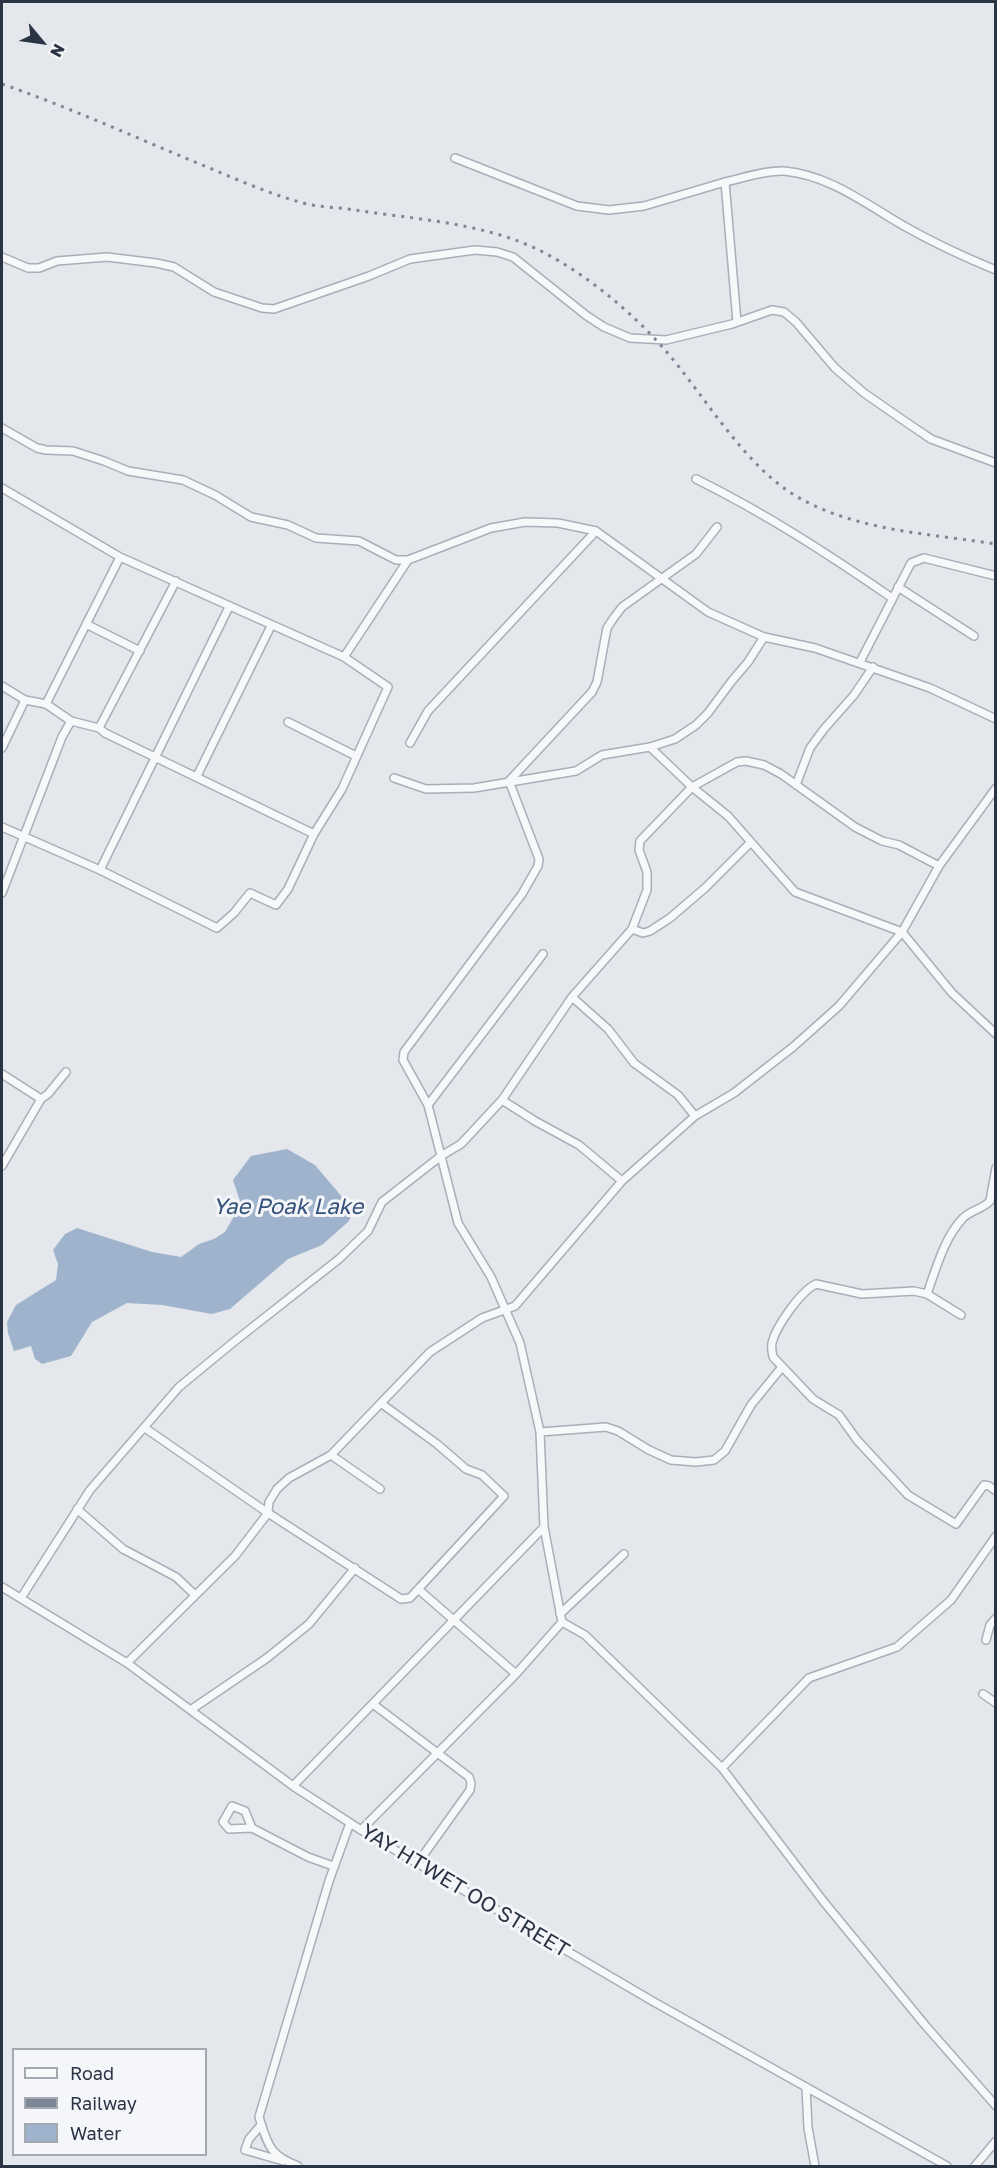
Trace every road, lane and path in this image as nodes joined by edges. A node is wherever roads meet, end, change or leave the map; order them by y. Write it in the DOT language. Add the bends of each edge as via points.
graph roads {
  1 [pos="455,158"];
  2 [pos="725,182"];
  3 [pos="2,258"];
  4 [pos="996,270"];
  5 [pos="737,322"];
  6 [pos="2,428"];
  7 [pos="996,463"];
  8 [pos="696,479"];
  9 [pos="2,488"];
  10 [pos="717,527"];
  11 [pos="596,531"];
  12 [pos="120,557"];
  13 [pos="408,560"];
  14 [pos="996,576"];
  15 [pos="661,579"];
  16 [pos="176,581"];
  17 [pos="898,587"];
  18 [pos="892,598"];
  19 [pos="229,607"];
  20 [pos="86,624"];
  21 [pos="271,626"];
  22 [pos="974,636"];
  23 [pos="764,637"];
  24 [pos="140,651"];
  25 [pos="344,657"];
  26 [pos="860,662"];
  27 [pos="873,667"];
  28 [pos="2,686"];
  29 [pos="25,700"];
  30 [pos="46,704"];
  31 [pos="995,718"];
  32 [pos="71,721"];
  33 [pos="288,722"];
  34 [pos="99,728"];
  35 [pos="410,743"];
  36 [pos="650,747"];
  37 [pos="2,748"];
  38 [pos="356,756"];
  39 [pos="155,757"];
  40 [pos="197,776"];
  41 [pos="394,778"];
  42 [pos="509,781"];
  43 [pos="796,785"];
  44 [pos="692,787"];
  45 [pos="996,788"];
  46 [pos="2,827"];
  47 [pos="314,834"];
  48 [pos="24,837"];
  49 [pos="751,842"];
  50 [pos="939,866"];
  51 [pos="100,870"];
  52 [pos="2,893"];
  53 [pos="632,929"];
  54 [pos="902,932"];
  55 [pos="543,954"];
  56 [pos="572,997"];
  57 [pos="996,1034"];
  58 [pos="66,1072"];
  59 [pos="2,1074"];
  60 [pos="42,1099"];
  61 [pos="502,1100"];
  62 [pos="428,1105"];
  63 [pos="695,1116"];
  64 [pos="441,1156"];
  65 [pos="2,1166"];
  66 [pos="996,1168"];
  67 [pos="622,1181"];
  68 [pos="927,1294"];
  69 [pos="504,1308"];
  70 [pos="961,1315"];
  71 [pos="782,1367"];
  72 [pos="382,1404"];
  73 [pos="145,1428"];
  74 [pos="540,1432"];
  75 [pos="331,1455"];
  76 [pos="380,1489"];
  77 [pos="996,1491"];
  78 [pos="77,1509"];
  79 [pos="268,1513"];
  80 [pos="544,1527"];
  81 [pos="995,1538"];
  82 [pos="624,1554"];
  83 [pos="356,1568"];
  84 [pos="2,1587"];
  85 [pos="418,1590"];
  86 [pos="195,1595"];
  87 [pos="21,1598"];
  88 [pos="560,1614"];
  89 [pos="996,1618"];
  90 [pos="453,1619"];
  91 [pos="562,1622"];
  92 [pos="986,1640"];
  93 [pos="128,1663"];
  94 [pos="516,1674"];
  95 [pos="983,1694"];
  96 [pos="996,1703"];
  97 [pos="373,1704"];
  98 [pos="192,1709"];
  99 [pos="437,1754"];
  100 [pos="722,1768"];
  101 [pos="293,1786"];
  102 [pos="350,1823"];
  103 [pos="252,1828"];
  104 [pos="361,1830"];
  105 [pos="417,1864"];
  106 [pos="333,1866"];
  107 [pos="806,2086"];
  108 [pos="996,2106"];
  109 [pos="261,2125"];
  110 [pos="996,2141"];
  111 [pos="285,2161"];
  112 [pos="298,2166"];
  113 [pos="815,2166"];
  114 [pos="947,2166"];
  115 [pos="975,2166"];
  1 -- 2 [label="street" via="577,206 609,210 644,206"];
  2 -- 4 [label="street" via="781,171 810,175 960,255"];
  2 -- 5 [label="street"];
  3 -- 5 [label="street" via="28,268 107,257 165,265 214,292 274,309 410,259 475,250 513,257 587,316 630,338 666,340"];
  5 -- 7 [label="street" via="772,310 784,312 835,368 893,413 931,439"];
  6 -- 13 [label="street" via="37,448 73,451 128,471 183,480 251,517 288,525 316,538 358,541 396,560"];
  8 -- 18 [label="street" via="746,503"];
  9 -- 12 [label="street"];
  10 -- 15 [label="street" via="696,554"];
  11 -- 13 [label="street" via="558,523 525,522 491,528"];
  11 -- 15 [label="street"];
  11 -- 35 [label="street" via="428,711"];
  12 -- 16 [label="street"];
  12 -- 20 [label="street"];
  13 -- 25 [label="street"];
  14 -- 17 [label="street" via="924,558 910,563"];
  15 -- 23 [label="street" via="708,612"];
  15 -- 42 [label="street" via="622,607 607,628 592,692"];
  16 -- 19 [label="street"];
  16 -- 24 [label="street"];
  17 -- 18 [label="street"];
  17 -- 22 [label="street"];
  18 -- 26 [label="street"];
  19 -- 21 [label="street"];
  19 -- 39 [label="street"];
  20 -- 24 [label="street"];
  20 -- 30 [label="street"];
  21 -- 25 [label="street"];
  21 -- 40 [label="street"];
  23 -- 26 [label="street"];
  23 -- 36 [label="street" via="696,725 675,739"];
  24 -- 34 [label="street"];
  25 -- 38 [label="street" via="388,687"];
  26 -- 27 [label="street"];
  27 -- 31 [label="street"];
  27 -- 43 [label="street" via="810,748"];
  28 -- 29 [label="street"];
  29 -- 30 [label="street"];
  29 -- 37 [label="street"];
  30 -- 32 [label="street"];
  32 -- 34 [label="street"];
  32 -- 48 [label="street"];
  33 -- 38 [label="street"];
  34 -- 39 [label="street"];
  36 -- 42 [label="street" via="602,755 576,771"];
  36 -- 44 [label="street"];
  38 -- 47 [label="street" via="342,789"];
  39 -- 40 [label="street"];
  39 -- 51 [label="street"];
  40 -- 47 [label="street"];
  41 -- 42 [label="street" via="426,789 474,788"];
  42 -- 62 [label="street" via="539,859 538,866 522,894 404,1052 403,1060"];
  43 -- 44 [label="street" via="764,765 746,761 737,762"];
  43 -- 50 [label="street" via="855,828"];
  44 -- 49 [label="street" via="728,816"];
  44 -- 53 [label="street" via="640,841 648,890"];
  45 -- 50 [label="street"];
  46 -- 48 [label="street"];
  47 -- 51 [label="street" via="288,889 276,905 250,893 217,928"];
  48 -- 51 [label="street"];
  48 -- 52 [label="street"];
  49 -- 53 [label="street" via="670,918 650,931"];
  49 -- 54 [label="street" via="795,892"];
  50 -- 54 [label="street"];
  53 -- 56 [label="street"];
  54 -- 57 [label="street" via="952,993"];
  54 -- 63 [label="street" via="839,1006 793,1047 734,1093"];
  55 -- 62 [label="street"];
  56 -- 61 [label="street"];
  56 -- 63 [label="street" via="608,1029 634,1063 678,1095"];
  58 -- 60 [label="street"];
  59 -- 60 [label="street"];
  60 -- 65 [label="street"];
  61 -- 64 [label="street" via="461,1144"];
  61 -- 67 [label="street" via="579,1145"];
  62 -- 64 [label="street"];
  63 -- 67 [label="street"];
  64 -- 69 [label="street" via="458,1223 491,1276"];
  64 -- 73 [label="street" via="382,1202 368,1231 339,1259 179,1387"];
  66 -- 68 [label="street" via="990,1201 956,1226 939,1258"];
  67 -- 69 [label="street" via="515,1306"];
  68 -- 70 [label="street"];
  68 -- 71 [label="street" via="862,1294 822,1284 809,1287 773,1340 774,1358"];
  69 -- 72 [label="street" via="430,1352"];
  69 -- 74 [label="street" via="520,1343"];
  71 -- 74 [label="street" via="750,1405 724,1451 714,1460 671,1460 606,1427"];
  71 -- 77 [label="street" via="813,1399 838,1415 908,1495 952,1522 959,1522 984,1485"];
  72 -- 75 [label="street"];
  72 -- 85 [label="street" via="466,1469 482,1475 504,1496"];
  73 -- 78 [label="street"];
  73 -- 79 [label="street"];
  74 -- 80 [label="street"];
  75 -- 76 [label="street"];
  75 -- 79 [label="street" via="277,1489"];
  78 -- 86 [label="street" via="123,1549 176,1577"];
  78 -- 87 [label="street"];
  79 -- 83 [label="street"];
  79 -- 86 [label="street" via="235,1556"];
  80 -- 88 [label="street"];
  80 -- 90 [label="street"];
  81 -- 100 [label="street" via="951,1599 897,1647 809,1678"];
  82 -- 88 [label="street"];
  83 -- 85 [label="street" via="401,1599 410,1598"];
  83 -- 98 [label="street" via="309,1624"];
  84 -- 87 [label="street, YAY HTWET OO STREET"];
  85 -- 90 [label="street"];
  86 -- 93 [label="street"];
  87 -- 93 [label="street, YAY HTWET OO STREET"];
  88 -- 91 [label="street"];
  89 -- 92 [label="street"];
  90 -- 94 [label="street"];
  90 -- 97 [label="street"];
  91 -- 94 [label="street"];
  91 -- 100 [label="street" via="585,1635"];
  93 -- 98 [label="street, YAY HTWET OO STREET"];
  94 -- 99 [label="street"];
  95 -- 96 [label="street"];
  97 -- 99 [label="street"];
  97 -- 101 [label="street"];
  98 -- 101 [label="street, YAY HTWET OO STREET"];
  99 -- 104 [label="street"];
  99 -- 105 [label="street" via="469,1777 470,1790"];
  100 -- 108 [label="street" via="824,1902"];
  101 -- 102 [label="street, YAY HTWET OO STREET"];
  102 -- 104 [label="street, YAY HTWET OO STREET"];
  102 -- 106 [label="street"];
  103 -- 106 [label="street"];
  104 -- 105 [label="street, YAY HTWET OO STREET"];
  105 -- 107 [label="street, YAY HTWET OO STREET"];
  106 -- 109 [label="street" via="258,2117"];
  107 -- 113 [label="street"];
  107 -- 114 [label="street, YAY HTWET OO STREET"];
  109 -- 111 [label="street" via="268,2146"];
  109 -- 111 [label="street" via="245,2150"];
  110 -- 115 [label="street"];
  111 -- 112 [label="street"];
}
